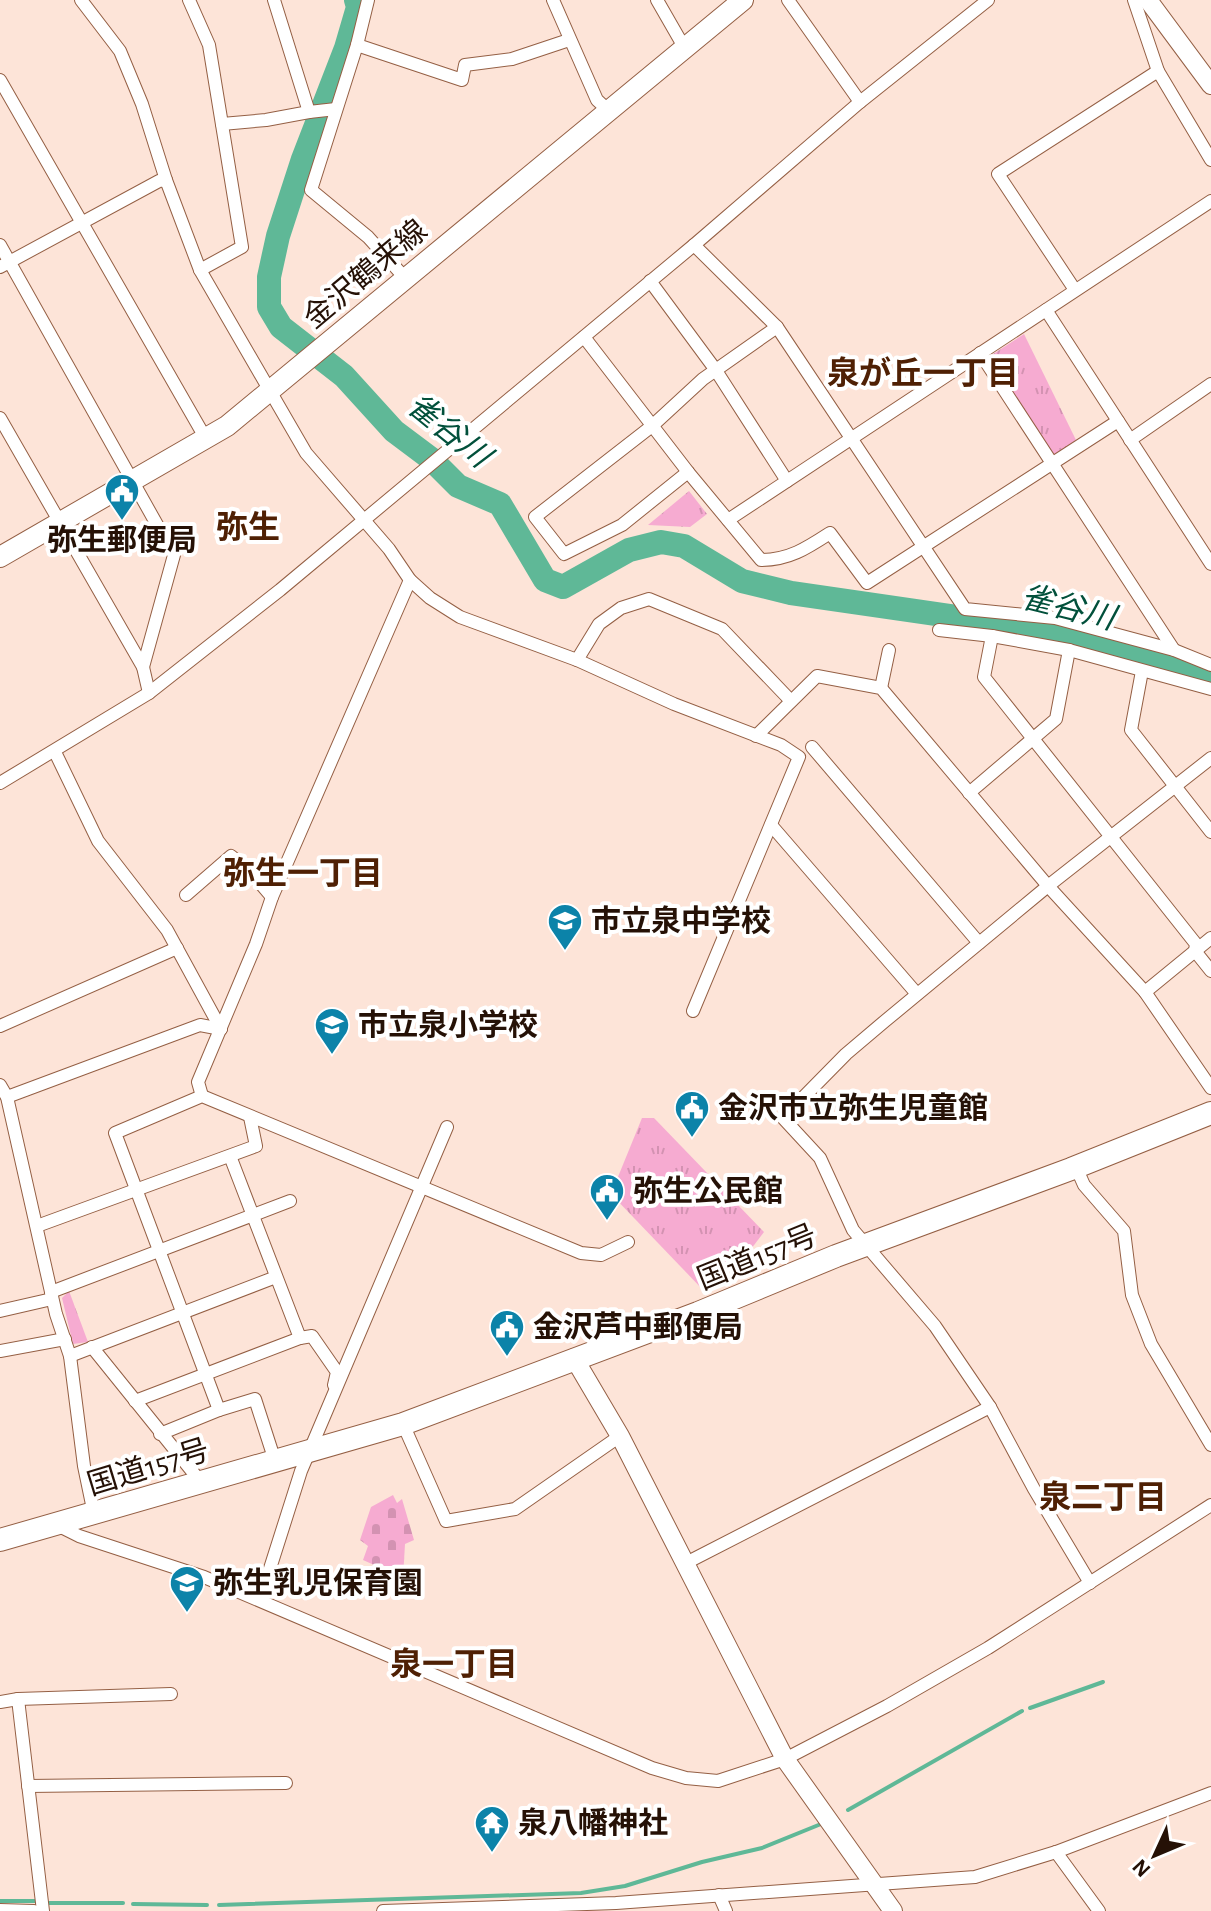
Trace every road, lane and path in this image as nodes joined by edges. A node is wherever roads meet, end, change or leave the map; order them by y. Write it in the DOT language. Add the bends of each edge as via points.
graph roads {
  1 [pos="81,0"];
  2 [pos="189,0"];
  3 [pos="274,0"];
  4 [pos="368,0"];
  5 [pos="553,0"];
  6 [pos="657,0"];
  7 [pos="743,0"];
  8 [pos="788,0"];
  9 [pos="988,0"];
  10 [pos="1134,0"];
  11 [pos="1148,0"];
  12 [pos="569,40"];
  13 [pos="357,45"];
  14 [pos="684,47"];
  15 [pos="1158,71"];
  16 [pos="0,80"];
  17 [pos="1211,85"];
  18 [pos="860,102"];
  19 [pos="333,110"];
  20 [pos="311,111"];
  21 [pos="609,111"];
  22 [pos="222,124"];
  23 [pos="1211,160"];
  24 [pos="166,180"];
  25 [pos="1211,201"];
  26 [pos="79,222"];
  27 [pos="0,245"];
  28 [pos="694,245"];
  29 [pos="5,264"];
  30 [pos="200,270"];
  31 [pos="406,279"];
  32 [pos="650,281"];
  33 [pos="1075,290"];
  34 [pos="1046,310"];
  35 [pos="777,327"];
  36 [pos="584,337"];
  37 [pos="980,353"];
  38 [pos="715,369"];
  39 [pos="1211,384"];
  40 [pos="271,391"];
  41 [pos="0,418"];
  42 [pos="1118,421"];
  43 [pos="652,426"];
  44 [pos="852,438"];
  45 [pos="206,439"];
  46 [pos="1130,440"];
  47 [pos="1053,465"];
  48 [pos="688,472"];
  49 [pos="787,481"];
  50 [pos="132,483"];
  51 [pos="728,520"];
  52 [pos="364,522"];
  53 [pos="59,524"];
  54 [pos="925,547"];
  55 [pos="0,557"];
  56 [pos="1211,564"];
  57 [pos="410,580"];
  58 [pos="939,630"];
  59 [pos="992,636"];
  60 [pos="889,650"];
  61 [pos="1069,650"];
  62 [pos="1174,650"];
  63 [pos="577,660"];
  64 [pos="1211,665"];
  65 [pos="143,667"];
  66 [pos="1142,671"];
  67 [pos="881,688"];
  68 [pos="1211,689"];
  69 [pos="149,693"];
  70 [pos="791,701"];
  71 [pos="756,736"];
  72 [pos="1033,739"];
  73 [pos="812,747"];
  74 [pos="55,752"];
  75 [pos="1211,758"];
  76 [pos="0,783"];
  77 [pos="1174,787"];
  78 [pos="969,793"];
  79 [pos="771,825"];
  80 [pos="1211,832"];
  81 [pos="1111,837"];
  82 [pos="1048,886"];
  83 [pos="186,895"];
  84 [pos="272,897"];
  85 [pos="1211,938"];
  86 [pos="979,943"];
  87 [pos="177,948"];
  88 [pos="1195,951"];
  89 [pos="1211,971"];
  90 [pos="1145,992"];
  91 [pos="917,994"];
  92 [pos="693,1011"];
  93 [pos="0,1026"];
  94 [pos="221,1029"];
  95 [pos="1211,1088"];
  96 [pos="2,1089"];
  97 [pos="202,1096"];
  98 [pos="1211,1113"];
  99 [pos="250,1117"];
  100 [pos="447,1127"];
  101 [pos="230,1156"];
  102 [pos="1076,1167"];
  103 [pos="422,1187"];
  104 [pos="135,1190"];
  105 [pos="290,1201"];
  106 [pos="252,1215"];
  107 [pos="37,1226"];
  108 [pos="628,1242"];
  109 [pos="869,1246"];
  110 [pos="158,1252"];
  111 [pos="276,1277"];
  112 [pos="52,1296"];
  113 [pos="0,1311"];
  114 [pos="181,1313"];
  115 [pos="300,1338"];
  116 [pos="65,1339"];
  117 [pos="92,1347"];
  118 [pos="0,1351"];
  119 [pos="70,1356"];
  120 [pos="574,1358"];
  121 [pos="206,1376"];
  122 [pos="135,1401"];
  123 [pos="331,1403"];
  124 [pos="990,1407"];
  125 [pos="219,1410"];
  126 [pos="403,1424"];
  127 [pos="160,1434"];
  128 [pos="620,1436"];
  129 [pos="1211,1445"];
  130 [pos="311,1452"];
  131 [pos="275,1461"];
  132 [pos="200,1481"];
  133 [pos="1211,1505"];
  134 [pos="94,1514"];
  135 [pos="57,1525"];
  136 [pos="0,1540"];
  137 [pos="684,1564"];
  138 [pos="1090,1583"];
  139 [pos="260,1600"];
  140 [pos="171,1694"];
  141 [pos="18,1699"];
  142 [pos="0,1702"];
  143 [pos="785,1759"];
  144 [pos="286,1783"];
  145 [pos="28,1786"];
  146 [pos="1210,1796"];
  147 [pos="1056,1852"];
  148 [pos="874,1886"];
  149 [pos="719,1895"];
  150 [pos="618,1907"];
  151 [pos="0,1910"];
  152 [pos="34,1911"];
  153 [pos="43,1911"];
  154 [pos="383,1911"];
  155 [pos="423,1911"];
  156 [pos="726,1911"];
  157 [pos="893,1911"];
  158 [pos="1099,1911"];
  1 -- 24 [label="street" via="120,51"];
  2 -- 22 [label="street" via="209,45"];
  3 -- 20 [label="street"];
  4 -- 13 [label="street"];
  5 -- 12 [label="street"];
  6 -- 14 [label="street"];
  7 -- 14 [label="main road, 金沢鶴来線"];
  8 -- 18 [label="street"];
  9 -- 18 [label="street"];
  10 -- 15 [label="street"];
  11 -- 17 [label="street"];
  12 -- 13 [label="street" via="512,59 465,65 462,80"];
  12 -- 21 [label="street" via="597,100"];
  13 -- 19 [label="street"];
  14 -- 21 [label="main road, 金沢鶴来線"];
  15 -- 23 [label="street"];
  15 -- 33 [label="street" via="998,174"];
  16 -- 26 [label="street"];
  18 -- 28 [label="street"];
  19 -- 20 [label="street"];
  19 -- 31 [label="street" via="311,190 368,237"];
  20 -- 22 [label="street"];
  21 -- 31 [label="main road, 金沢鶴来線"];
  22 -- 30 [label="street" via="242,247"];
  24 -- 26 [label="street"];
  24 -- 30 [label="street"];
  25 -- 33 [label="street"];
  26 -- 29 [label="street"];
  26 -- 45 [label="street"];
  27 -- 29 [label="street"];
  28 -- 32 [label="street"];
  28 -- 35 [label="street"];
  29 -- 50 [label="street"];
  30 -- 40 [label="street"];
  31 -- 40 [label="main road, 金沢鶴来線"];
  32 -- 36 [label="street"];
  32 -- 38 [label="street"];
  33 -- 34 [label="street"];
  34 -- 37 [label="street"];
  34 -- 42 [label="street"];
  35 -- 38 [label="street"];
  35 -- 44 [label="street"];
  36 -- 43 [label="street"];
  36 -- 52 [label="street"];
  37 -- 44 [label="street"];
  37 -- 47 [label="street"];
  38 -- 43 [label="street"];
  38 -- 49 [label="street"];
  39 -- 46 [label="street"];
  40 -- 45 [label="main road, 金沢鶴来線"];
  40 -- 52 [label="street" via="306,453"];
  41 -- 53 [label="street"];
  42 -- 46 [label="street"];
  42 -- 47 [label="street"];
  43 -- 48 [label="street"];
  43 -- 48 [label="street" via="535,517 564,554 622,525"];
  44 -- 49 [label="street"];
  44 -- 54 [label="street"];
  45 -- 50 [label="main road, 金沢鶴来線"];
  46 -- 56 [label="street"];
  47 -- 54 [label="street"];
  47 -- 62 [label="street"];
  48 -- 51 [label="street"];
  49 -- 51 [label="street"];
  50 -- 53 [label="main road, 金沢鶴来線"];
  50 -- 65 [label="street" via="174,555"];
  51 -- 54 [label="street" via="761,560 780,560 830,533 867,583"];
  52 -- 57 [label="street"];
  52 -- 69 [label="street"];
  53 -- 55 [label="main road, 金沢鶴来線"];
  53 -- 65 [label="street"];
  54 -- 62 [label="street" via="965,609 1055,618"];
  57 -- 63 [label="street" via="460,617"];
  57 -- 84 [label="street"];
  58 -- 59 [label="street"];
  59 -- 61 [label="street"];
  59 -- 72 [label="street" via="984,677"];
  60 -- 67 [label="street"];
  61 -- 66 [label="street"];
  61 -- 72 [label="street" via="1056,719"];
  62 -- 64 [label="street"];
  63 -- 70 [label="street" via="599,624 621,608 649,599 722,629"];
  63 -- 71 [label="street"];
  65 -- 69 [label="street"];
  66 -- 68 [label="street"];
  66 -- 77 [label="street" via="1131,730"];
  67 -- 70 [label="street" via="817,676"];
  67 -- 78 [label="street"];
  69 -- 74 [label="street"];
  70 -- 71 [label="street"];
  71 -- 79 [label="street" via="799,757"];
  72 -- 78 [label="street"];
  72 -- 81 [label="street"];
  73 -- 86 [label="street"];
  74 -- 76 [label="street"];
  74 -- 87 [label="street" via="98,841"];
  75 -- 77 [label="street"];
  77 -- 80 [label="street"];
  77 -- 81 [label="street"];
  78 -- 82 [label="street"];
  79 -- 91 [label="street"];
  79 -- 92 [label="street"];
  81 -- 82 [label="street"];
  81 -- 88 [label="street" via="1196,944"];
  82 -- 86 [label="street"];
  82 -- 90 [label="street"];
  83 -- 84 [label="street" via="231,856"];
  84 -- 94 [label="street"];
  85 -- 88 [label="street"];
  86 -- 91 [label="street"];
  87 -- 93 [label="street"];
  87 -- 94 [label="street"];
  88 -- 89 [label="street"];
  88 -- 90 [label="street"];
  90 -- 95 [label="street"];
  91 -- 109 [label="street" via="846,1054 783,1118 820,1158 853,1230"];
  94 -- 96 [label="street" via="200,1025"];
  94 -- 97 [label="street" via="198,1082"];
  96 -- 107 [label="street"];
  97 -- 99 [label="street"];
  97 -- 104 [label="street" via="115,1133"];
  98 -- 102 [label="highway, 国道157号"];
  99 -- 101 [label="street" via="256,1146"];
  99 -- 103 [label="street"];
  100 -- 103 [label="street"];
  101 -- 104 [label="street"];
  101 -- 106 [label="street"];
  102 -- 109 [label="highway, 国道157号"];
  102 -- 129 [label="street" via="1084,1185 1124,1231 1132,1295 1151,1344"];
  103 -- 108 [label="street" via="581,1253 601,1255"];
  103 -- 123 [label="street"];
  104 -- 107 [label="street"];
  104 -- 110 [label="street"];
  105 -- 106 [label="street"];
  106 -- 110 [label="street"];
  106 -- 111 [label="street"];
  107 -- 112 [label="street"];
  109 -- 120 [label="highway, 国道157号"];
  109 -- 124 [label="street" via="935,1326"];
  110 -- 112 [label="street"];
  110 -- 114 [label="street"];
  111 -- 114 [label="street"];
  111 -- 115 [label="street"];
  112 -- 113 [label="street"];
  112 -- 116 [label="street"];
  114 -- 117 [label="street"];
  114 -- 121 [label="street"];
  115 -- 121 [label="street"];
  115 -- 123 [label="street" via="312,1336 337,1372"];
  116 -- 118 [label="street"];
  116 -- 119 [label="street"];
  117 -- 119 [label="street"];
  117 -- 122 [label="street"];
  119 -- 134 [label="street"];
  120 -- 126 [label="highway, 国道157号"];
  120 -- 128 [label="street"];
  121 -- 122 [label="street"];
  121 -- 125 [label="street"];
  122 -- 127 [label="street"];
  123 -- 130 [label="street"];
  124 -- 137 [label="street"];
  124 -- 138 [label="street"];
  125 -- 127 [label="street"];
  125 -- 131 [label="street" via="255,1399"];
  126 -- 128 [label="street" via="446,1521 515,1509"];
  126 -- 130 [label="highway, 国道157号"];
  127 -- 132 [label="street"];
  128 -- 137 [label="street"];
  130 -- 131 [label="highway, 国道157号"];
  130 -- 139 [label="street"];
  131 -- 132 [label="highway, 国道157号"];
  132 -- 134 [label="highway, 国道157号"];
  133 -- 138 [label="street"];
  134 -- 135 [label="highway, 国道157号"];
  135 -- 136 [label="highway, 国道157号"];
  135 -- 139 [label="street"];
  137 -- 143 [label="street"];
  138 -- 143 [label="street" via="988,1648"];
  139 -- 143 [label="street" via="652,1768 718,1781"];
  140 -- 141 [label="street"];
  141 -- 142 [label="street"];
  141 -- 145 [label="street"];
  143 -- 148 [label="street"];
  144 -- 145 [label="street"];
  145 -- 153 [label="street"];
  146 -- 147 [label="street"];
  147 -- 148 [label="street" via="975,1877"];
  147 -- 158 [label="street"];
  148 -- 149 [label="street"];
  148 -- 157 [label="street"];
  149 -- 150 [label="street"];
  149 -- 156 [label="street"];
  150 -- 155 [label="street"];
  151 -- 152 [label="street"];
  154 -- 155 [label="street"];
}
